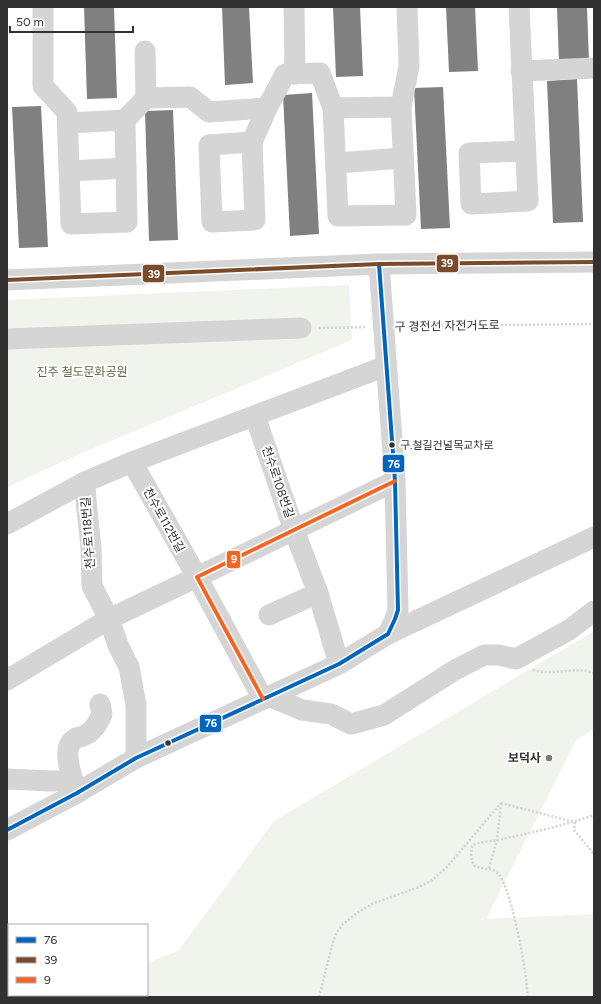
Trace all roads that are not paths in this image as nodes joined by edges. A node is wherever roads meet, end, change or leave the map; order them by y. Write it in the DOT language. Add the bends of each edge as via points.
graph roads {
  1 [pos="43,7"];
  2 [pos="294,7"];
  3 [pos="407,7"];
  4 [pos="519,7"];
  5 [pos="145,51"];
  6 [pos="594,68"];
  7 [pos="521,71"];
  8 [pos="295,74"];
  9 [pos="146,98"];
  10 [pos="401,107"];
  11 [pos="267,108"];
  12 [pos="334,108"];
  13 [pos="125,120"];
  14 [pos="68,123"];
  15 [pos="252,142"];
  16 [pos="525,151"];
  17 [pos="403,158"];
  18 [pos="337,163"];
  19 [pos="126,168"];
  20 [pos="70,171"];
  21 [pos="594,262"];
  22 [pos="379,264"];
  23 [pos="7,280"];
  24 [pos="301,328"];
  25 [pos="7,338"];
  26 [pos="386,366"];
  27 [pos="255,416"];
  28 [pos="132,462"];
  29 [pos="395,481"];
  30 [pos="85,482"];
  31 [pos="7,524"];
  32 [pos="294,530"];
  33 [pos="594,537"];
  34 [pos="197,577"];
  35 [pos="318,593"];
  36 [pos="594,611"];
  37 [pos="268,615"];
  38 [pos="109,620"];
  39 [pos="388,634"];
  40 [pos="339,664"];
  41 [pos="7,680"];
  42 [pos="266,698"];
  43 [pos="100,704"];
  44 [pos="136,758"];
  45 [pos="7,779"];
  46 [pos="75,787"];
  47 [pos="7,830"];
  1 -- 14 [label="street" via="43,86 67,112"];
  2 -- 8 [label="street"];
  3 -- 10 [label="street" via="409,66"];
  4 -- 7 [label="street"];
  5 -- 9 [label="street"];
  6 -- 7 [label="street"];
  7 -- 16 [label="street"];
  8 -- 11 [label="street" via="286,74"];
  8 -- 12 [label="street" via="320,73"];
  9 -- 11 [label="street" via="190,97 209,112"];
  9 -- 13 [label="street"];
  10 -- 12 [label="street"];
  10 -- 17 [label="street"];
  11 -- 15 [label="street"];
  12 -- 18 [label="street"];
  13 -- 14 [label="street"];
  13 -- 19 [label="street"];
  14 -- 20 [label="street"];
  17 -- 18 [label="street"];
  17 -- 18 [label="street" via="406,215 338,216"];
  19 -- 20 [label="street"];
  19 -- 20 [label="street" via="127,222 71,224"];
  21 -- 22 [label="street"];
  22 -- 23 [label="street"];
  22 -- 26 [label="street"];
  24 -- 25 [label="street"];
  26 -- 27 [label="street"];
  26 -- 29 [label="street"];
  27 -- 28 [label="street"];
  27 -- 32 [label="street, 천수로108번길"];
  28 -- 30 [label="street"];
  28 -- 34 [label="street, 천수로112번길"];
  29 -- 32 [label="street"];
  29 -- 39 [label="street" via="398,610"];
  30 -- 31 [label="street, 천수로118번길"];
  30 -- 38 [label="street, 천수로118번길" via="92,586"];
  32 -- 34 [label="street"];
  32 -- 35 [label="street, 천수로108번길"];
  33 -- 39 [label="street"];
  34 -- 38 [label="street"];
  34 -- 42 [label="street, 천수로112번길"];
  35 -- 37 [label="street"];
  35 -- 40 [label="street, 천수로108번길"];
  36 -- 42 [label="street" via="569,630 516,659 484,654 384,715 351,724 331,714 302,710"];
  38 -- 41 [label="street"];
  38 -- 44 [label="street, 천수로118번길" via="129,667 136,705"];
  39 -- 40 [label="street"];
  40 -- 42 [label="street"];
  42 -- 44 [label="street"];
  43 -- 46 [label="street" via="102,714 98,722 87,735 75,738 70,744 67,758"];
  44 -- 46 [label="street"];
  45 -- 46 [label="street" via="51,781"];
  46 -- 47 [label="street"];
}
